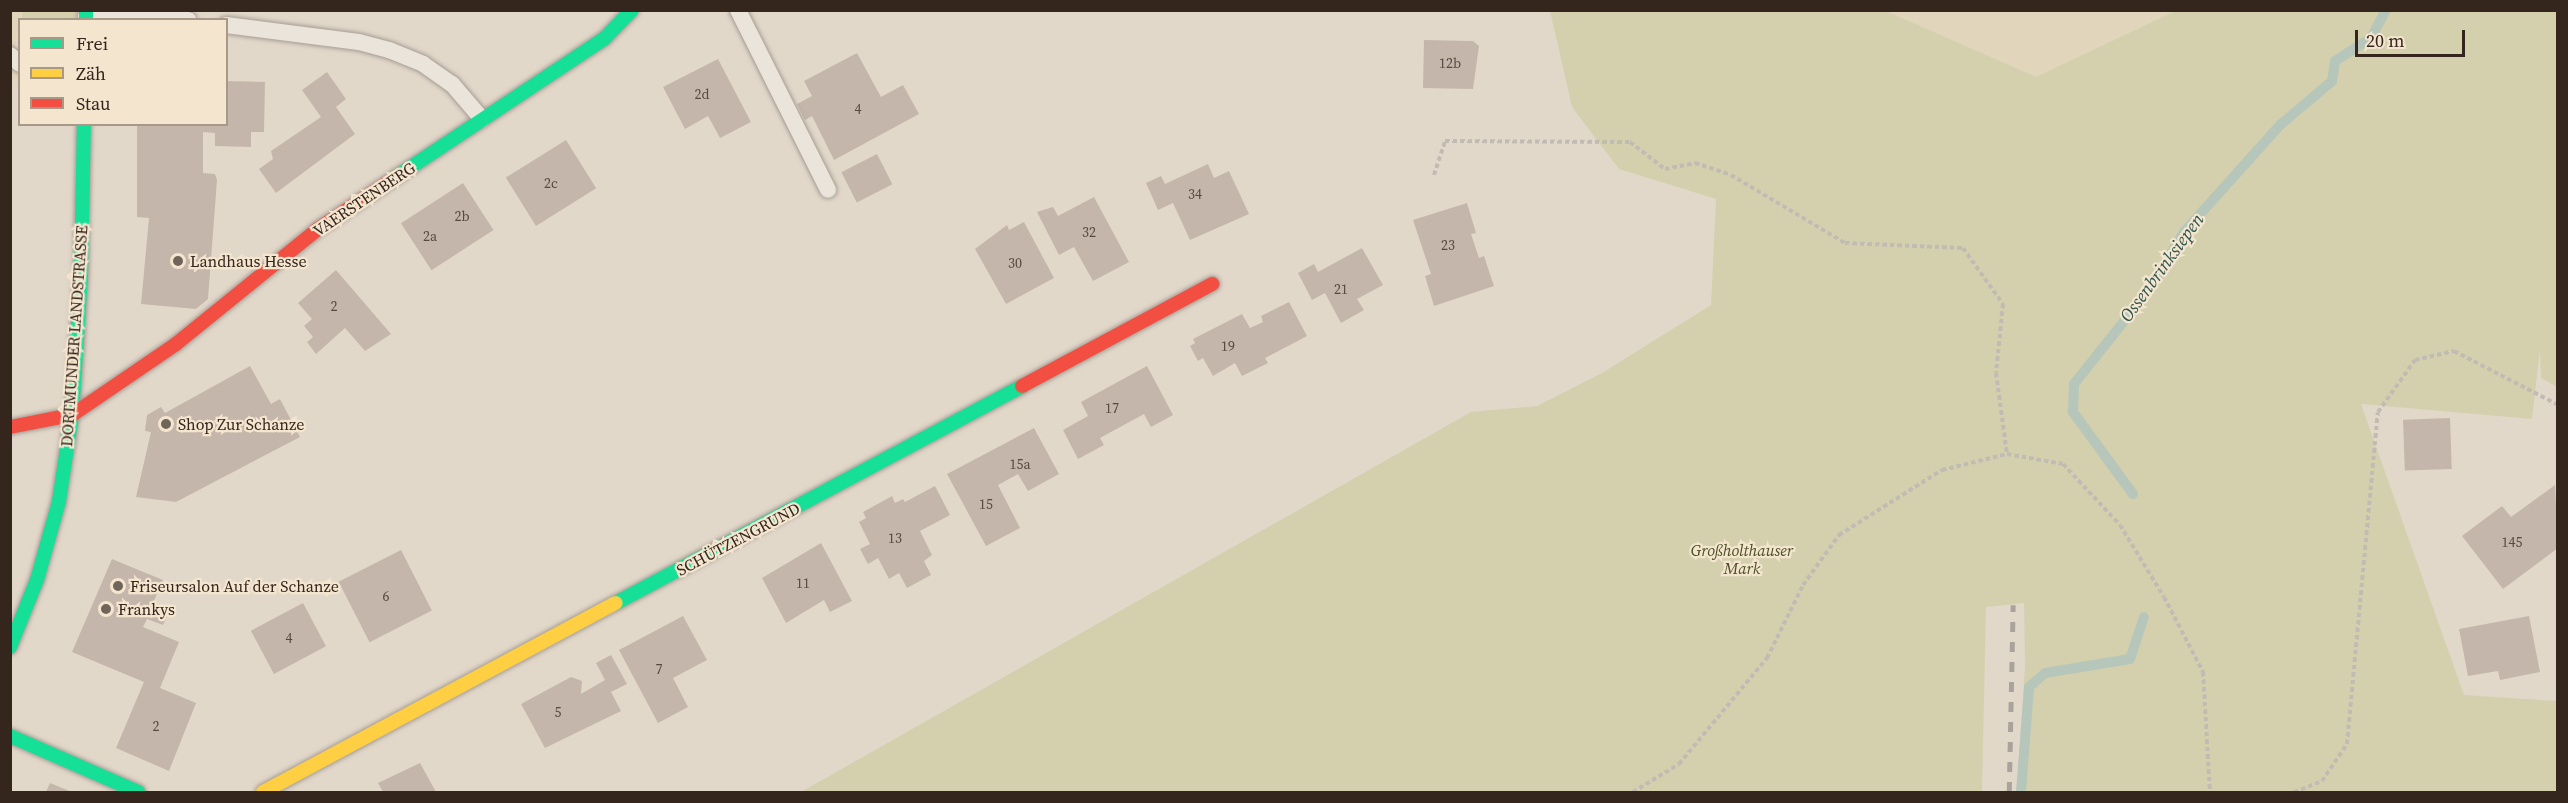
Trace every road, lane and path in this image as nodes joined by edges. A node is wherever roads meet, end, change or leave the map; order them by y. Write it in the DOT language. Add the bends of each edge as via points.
graph roads {
  1 [pos="632,10"];
  2 [pos="738,10"];
  3 [pos="86,15"];
  4 [pos="176,18"];
  5 [pos="228,24"];
  6 [pos="482,119"];
  7 [pos="84,126"];
  8 [pos="1434,175"];
  9 [pos="828,190"];
  10 [pos="1212,284"];
  11 [pos="2558,405"];
  12 [pos="72,416"];
  13 [pos="10,427"];
  14 [pos="2007,454"];
  15 [pos="10,647"];
  16 [pos="10,736"];
  17 [pos="138,792"];
  18 [pos="263,792"];
  19 [pos="1633,792"];
  20 [pos="2210,792"];
  21 [pos="2294,792"];
  1 -- 6 [label="street, VAERSTENBERG" via="604,39"];
  2 -- 9 [label="lane"];
  3 -- 4 [label="lane" via="150,14"];
  5 -- 6 [label="lane" via="359,42 389,50 423,64 452,84"];
  6 -- 12 [label="street, VAERSTENBERG" via="318,229 176,344"];
  7 -- 12 [label="street, DORTMUNDER LANDSTRASSE" via="81,276"];
  8 -- 14 [label="path" via="1446,141 1629,142 1665,169 1695,163 1729,174 1845,243 1963,248 2003,304 1996,374"];
  10 -- 18 [label="street, SCHÜTZENGRUND"];
  11 -- 21 [label="path" via="2454,351 2415,360 2378,412 2347,744 2322,781"];
  12 -- 13 [label="street"];
  12 -- 15 [label="street, DORTMUNDER LANDSTRASSE" via="59,501 37,580"];
  14 -- 19 [label="path" via="1942,470 1839,535 1803,585 1767,658 1679,764"];
  14 -- 20 [label="path" via="2063,464 2120,525 2164,597 2203,672"];
  16 -- 17 [label="street"];
}
